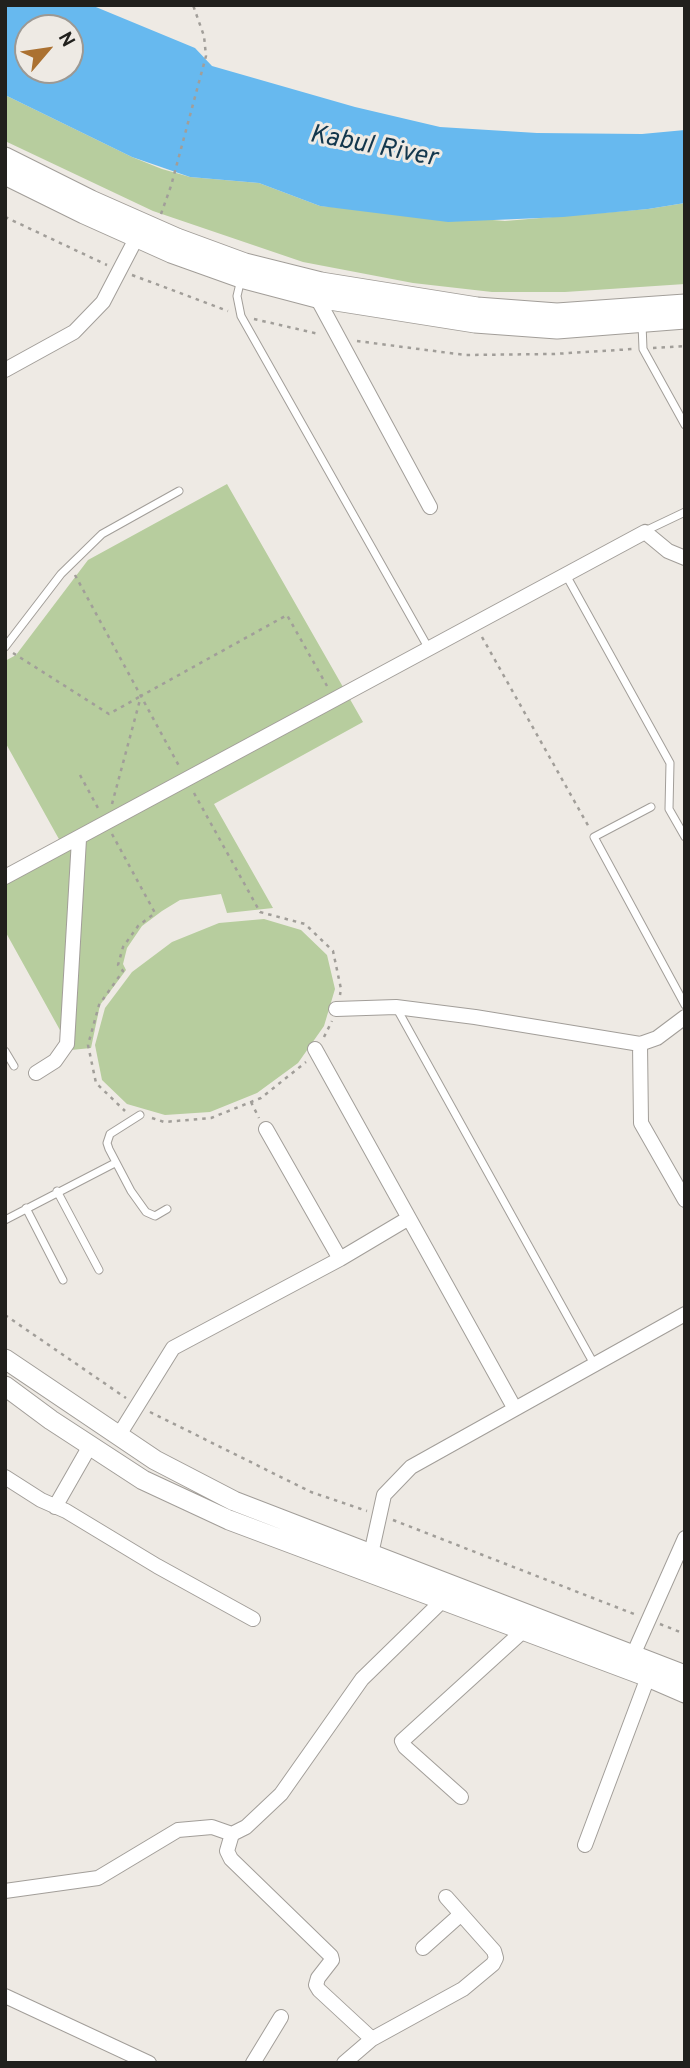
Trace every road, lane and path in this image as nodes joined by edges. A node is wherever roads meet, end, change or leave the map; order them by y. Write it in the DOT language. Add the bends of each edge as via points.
graph roads {
  1 [pos="193,5"];
  2 [pos="5,157"];
  3 [pos="5,175"];
  4 [pos="145,230"];
  5 [pos="241,278"];
  6 [pos="317,298"];
  7 [pos="685,304"];
  8 [pos="685,319"];
  9 [pos="642,322"];
  10 [pos="5,370"];
  11 [pos="685,425"];
  12 [pos="179,491"];
  13 [pos="430,507"];
  14 [pos="685,512"];
  15 [pos="645,532"];
  16 [pos="685,558"];
  17 [pos="70,566"];
  18 [pos="566,575"];
  19 [pos="475,625"];
  20 [pos="5,647"];
  21 [pos="429,649"];
  22 [pos="141,696"];
  23 [pos="336,701"];
  24 [pos="80,775"];
  25 [pos="187,780"];
  26 [pos="651,807"];
  27 [pos="106,824"];
  28 [pos="594,837"];
  29 [pos="685,837"];
  30 [pos="79,839"];
  31 [pos="5,877"];
  32 [pos="685,1005"];
  33 [pos="396,1007"];
  34 [pos="336,1009"];
  35 [pos="685,1017"];
  36 [pos="640,1044"];
  37 [pos="316,1049"];
  38 [pos="5,1051"];
  39 [pos="13,1066"];
  40 [pos="36,1073"];
  41 [pos="141,1115"];
  42 [pos="265,1129"];
  43 [pos="115,1163"];
  44 [pos="57,1191"];
  45 [pos="685,1199"];
  46 [pos="26,1208"];
  47 [pos="167,1209"];
  48 [pos="409,1218"];
  49 [pos="5,1220"];
  50 [pos="340,1259"];
  51 [pos="99,1270"];
  52 [pos="63,1280"];
  53 [pos="685,1314"];
  54 [pos="5,1315"];
  55 [pos="5,1359"];
  56 [pos="594,1365"];
  57 [pos="5,1385"];
  58 [pos="137,1406"];
  59 [pos="515,1409"];
  60 [pos="119,1435"];
  61 [pos="97,1448"];
  62 [pos="5,1477"];
  63 [pos="55,1507"];
  64 [pos="379,1515"];
  65 [pos="685,1538"];
  66 [pos="370,1555"];
  67 [pos="445,1592"];
  68 [pos="253,1619"];
  69 [pos="649,1620"];
  70 [pos="523,1631"];
  71 [pos="685,1634"];
  72 [pos="633,1655"];
  73 [pos="685,1675"];
  74 [pos="648,1677"];
  75 [pos="685,1693"];
  76 [pos="461,1797"];
  77 [pos="232,1834"];
  78 [pos="585,1844"];
  79 [pos="5,1891"];
  80 [pos="446,1897"];
  81 [pos="460,1914"];
  82 [pos="424,1948"];
  83 [pos="5,1997"];
  84 [pos="281,2017"];
  85 [pos="372,2039"];
  86 [pos="146,2062"];
  87 [pos="253,2063"];
  88 [pos="344,2063"];
  1 -- 4 [label="path" via="206,57 171,186"];
  2 -- 4 [label="main road"];
  3 -- 4 [label="main road"];
  4 -- 5 [label="main road"];
  4 -- 7 [label="main road" via="321,282 477,307 557,313"];
  4 -- 10 [label="street" via="103,302 74,332"];
  5 -- 6 [label="main road"];
  5 -- 21 [label="lane" via="237,296 241,316"];
  6 -- 9 [label="main road" via="489,324 557,329"];
  6 -- 13 [label="street"];
  8 -- 9 [label="main road"];
  9 -- 11 [label="lane" via="643,349"];
  12 -- 17 [label="lane" via="102,534"];
  14 -- 15 [label="lane"];
  15 -- 16 [label="street"];
  15 -- 18 [label="street"];
  17 -- 20 [label="lane"];
  17 -- 22 [label="path"];
  18 -- 19 [label="street"];
  18 -- 29 [label="lane" via="670,763 669,809"];
  19 -- 21 [label="street"];
  19 -- 28 [label="path"];
  20 -- 22 [label="path" via="109,714"];
  21 -- 23 [label="street"];
  22 -- 23 [label="path" via="287,615"];
  22 -- 25 [label="path"];
  22 -- 27 [label="path"];
  23 -- 25 [label="street"];
  24 -- 27 [label="path"];
  25 -- 27 [label="street"];
  25 -- 34 [label="path" via="260,912 305,924 333,951 341,989"];
  26 -- 28 [label="lane"];
  27 -- 30 [label="street"];
  27 -- 41 [label="path" via="155,912 123,947 118,965 123,971 99,1005 88,1045 96,1083 124,1111"];
  28 -- 32 [label="lane"];
  30 -- 31 [label="street"];
  30 -- 40 [label="street" via="67,1044 55,1061"];
  33 -- 34 [label="street"];
  33 -- 36 [label="street"];
  33 -- 56 [label="lane"];
  34 -- 37 [label="path" via="330,1029"];
  35 -- 36 [label="street" via="657,1038"];
  36 -- 45 [label="street" via="641,1123"];
  37 -- 41 [label="path" via="302,1067 261,1098 211,1118 164,1122"];
  37 -- 48 [label="street"];
  38 -- 39 [label="lane"];
  41 -- 43 [label="lane" via="110,1134 107,1143"];
  42 -- 50 [label="street"];
  43 -- 44 [label="lane"];
  43 -- 47 [label="lane" via="148,1214 155,1216"];
  44 -- 46 [label="lane"];
  44 -- 51 [label="lane"];
  46 -- 49 [label="lane"];
  46 -- 52 [label="lane"];
  48 -- 50 [label="street"];
  48 -- 59 [label="street"];
  50 -- 58 [label="street" via="173,1348"];
  53 -- 56 [label="street"];
  54 -- 58 [label="path"];
  55 -- 60 [label="main road"];
  56 -- 59 [label="street"];
  57 -- 61 [label="main road"];
  58 -- 60 [label="street"];
  58 -- 64 [label="path" via="312,1492"];
  59 -- 64 [label="street" via="411,1467 384,1494"];
  60 -- 66 [label="main road" via="155,1460 234,1501"];
  61 -- 63 [label="street" via="87,1451"];
  61 -- 67 [label="main road" via="143,1480 229,1520"];
  62 -- 63 [label="street"];
  63 -- 68 [label="street"];
  64 -- 66 [label="street"];
  64 -- 69 [label="path"];
  65 -- 69 [label="street"];
  66 -- 67 [label="main road"];
  67 -- 70 [label="main road"];
  67 -- 72 [label="main road"];
  67 -- 77 [label="street" via="362,1679 281,1794"];
  69 -- 71 [label="path"];
  69 -- 72 [label="street"];
  70 -- 74 [label="main road"];
  70 -- 76 [label="street" via="402,1741"];
  72 -- 73 [label="main road"];
  74 -- 75 [label="main road"];
  74 -- 78 [label="street"];
  77 -- 79 [label="street" via="212,1827 178,1830 98,1878"];
  77 -- 85 [label="street" via="228,1855 331,1956 318,1978 319,1990"];
  80 -- 81 [label="street"];
  81 -- 82 [label="street"];
  81 -- 85 [label="street" via="494,1951 493,1964 463,1989"];
  83 -- 86 [label="street"];
  84 -- 87 [label="street"];
  85 -- 88 [label="street"];
}
